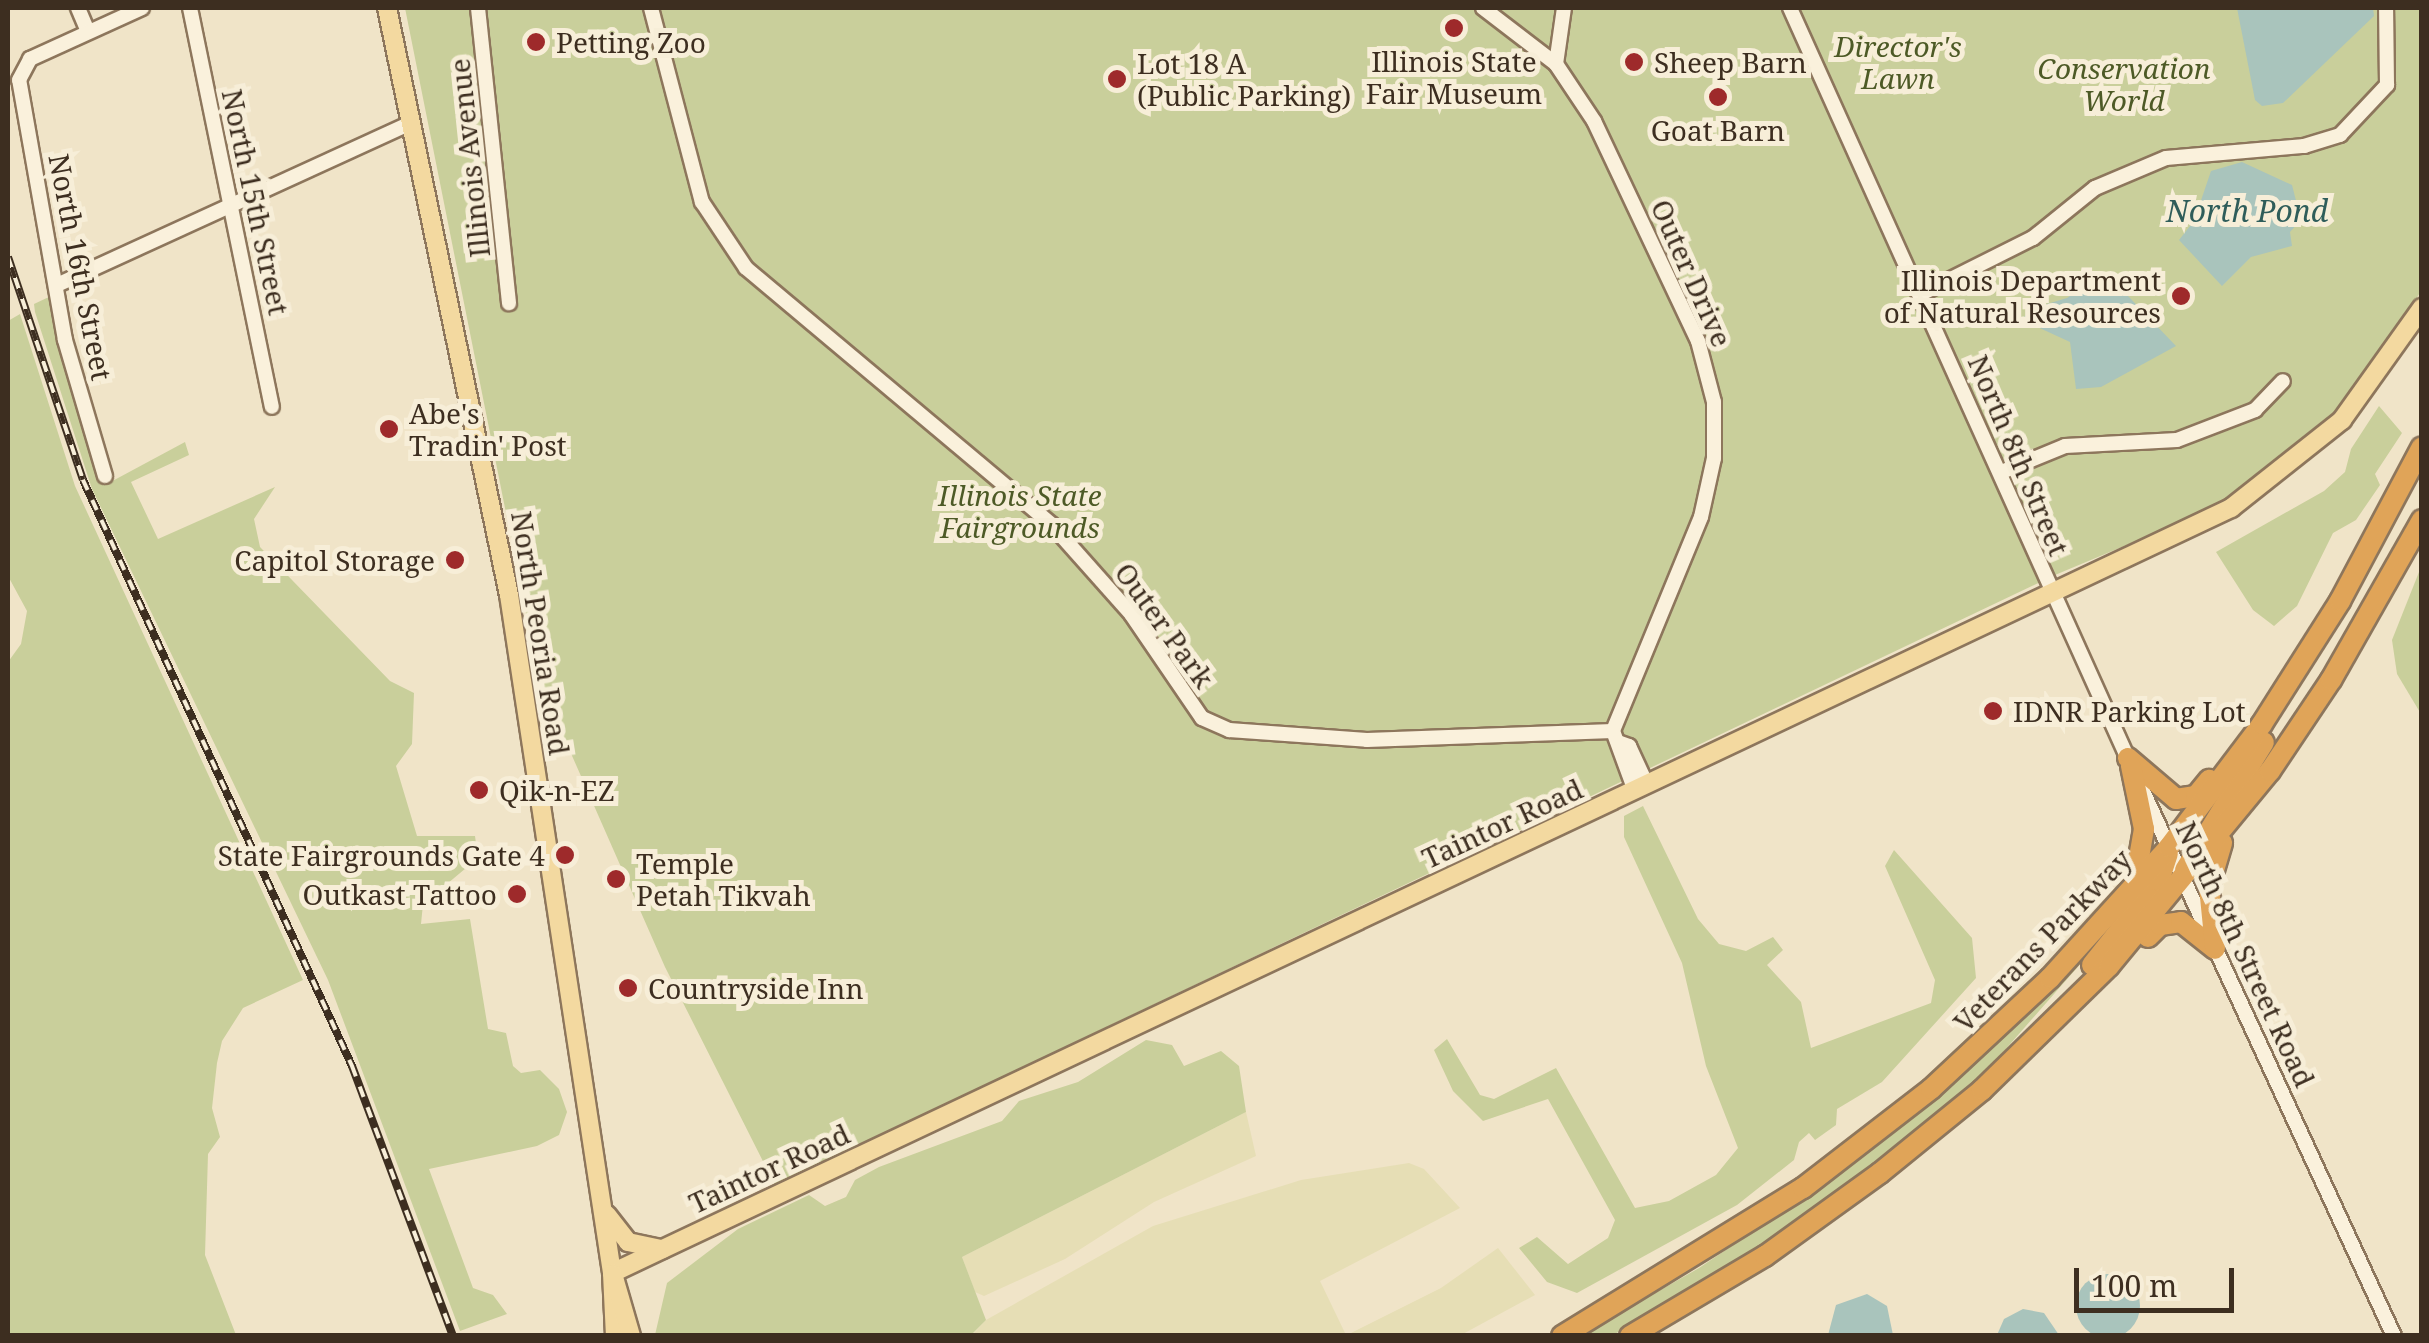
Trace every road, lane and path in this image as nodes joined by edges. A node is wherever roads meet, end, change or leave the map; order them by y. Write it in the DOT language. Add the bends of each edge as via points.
graph roads {
  1 [pos="78,8"];
  2 [pos="142,8"];
  3 [pos="190,8"];
  4 [pos="388,8"];
  5 [pos="478,8"];
  6 [pos="652,8"];
  7 [pos="1483,8"];
  8 [pos="1564,8"];
  9 [pos="1790,8"];
  10 [pos="2386,8"];
  11 [pos="88,31"];
  12 [pos="1556,64"];
  13 [pos="411,123"];
  14 [pos="232,203"];
  15 [pos="57,284"];
  16 [pos="1922,294"];
  17 [pos="509,303"];
  18 [pos="2422,308"];
  19 [pos="2283,381"];
  20 [pos="272,406"];
  21 [pos="2422,448"];
  22 [pos="2004,471"];
  23 [pos="105,476"];
  24 [pos="2422,520"];
  25 [pos="2051,594"];
  26 [pos="2311,648"];
  27 [pos="2292,678"];
  28 [pos="1615,736"];
  29 [pos="2130,762"];
  30 [pos="1641,788"];
  31 [pos="2241,809"];
  32 [pos="2169,848"];
  33 [pos="2184,882"];
  34 [pos="2127,898"];
  35 [pos="2215,948"];
  36 [pos="2044,1033"];
  37 [pos="603,1208"];
  38 [pos="662,1249"];
  39 [pos="612,1273"];
  40 [pos="615,1336"];
  41 [pos="631,1336"];
  42 [pos="1562,1336"];
  43 [pos="1630,1336"];
  44 [pos="2394,1336"];
  1 -- 11 [label="street"];
  2 -- 11 [label="street"];
  3 -- 14 [label="street, North 15th Street"];
  4 -- 13 [label="main road, North Peoria Road"];
  5 -- 17 [label="street, Illinois Avenue"];
  6 -- 28 [label="street, Outer Park" via="702,202 733,250 767,289 910,400 1052,525 1131,614 1202,718 1230,730 1367,740"];
  7 -- 12 [label="street, Outer Drive"];
  8 -- 12 [label="street"];
  9 -- 16 [label="street, North 8th Street"];
  10 -- 16 [label="street" via="2387,86 2340,135 2304,146 2188,152 2156,162 2095,188 2034,238"];
  11 -- 15 [label="street, North 16th Street" via="22,67"];
  12 -- 28 [label="street, Outer Drive" via="1594,120 1686,315 1714,402 1714,458 1701,518"];
  13 -- 14 [label="street"];
  13 -- 37 [label="main road, North Peoria Road" via="510,595"];
  14 -- 15 [label="street"];
  14 -- 20 [label="street, North 15th Street"];
  15 -- 23 [label="street, North 16th Street"];
  16 -- 22 [label="street, North 8th Street"];
  18 -- 25 [label="main road, Taintor Road" via="2380,374 2329,432 2252,495"];
  19 -- 22 [label="street" via="2255,410 2177,440 2065,446"];
  21 -- 26 [label="highway, Veterans Parkway"];
  22 -- 25 [label="street, North 8th Street"];
  24 -- 31 [label="highway" via="2331,680"];
  25 -- 29 [label="street, North 8th Street Road"];
  25 -- 30 [label="main road, Taintor Road"];
  26 -- 27 [label="highway, Veterans Parkway"];
  26 -- 33 [label="highway" via="2291,697 2195,846"];
  27 -- 29 [label="highway" via="2269,698 2196,796 2164,794"];
  27 -- 32 [label="highway, Veterans Parkway"];
  28 -- 30 [label="street" via="1628,746"];
  29 -- 32 [label="street, North 8th Street Road"];
  29 -- 34 [label="highway" via="2144,840"];
  30 -- 38 [label="main road, Taintor Road"];
  31 -- 33 [label="highway"];
  31 -- 35 [label="highway" via="2210,879"];
  32 -- 33 [label="street, North 8th Street Road"];
  32 -- 34 [label="highway, Veterans Parkway"];
  32 -- 36 [label="highway" via="2159,882 2039,1026"];
  33 -- 35 [label="street, North 8th Street Road"];
  33 -- 36 [label="highway"];
  34 -- 42 [label="highway, Veterans Parkway" via="2016,1013 1891,1122 1725,1241"];
  35 -- 36 [label="highway" via="2188,925 2160,925 2076,1012"];
  35 -- 44 [label="street, North 8th Street Road"];
  36 -- 43 [label="highway" via="1840,1203"];
  37 -- 38 [label="main road" via="628,1242"];
  37 -- 39 [label="main road, North Peoria Road"];
  38 -- 39 [label="main road, Taintor Road"];
  39 -- 40 [label="main road, North Peoria Road"];
  39 -- 41 [label="main road, North Peoria Road"];
}
